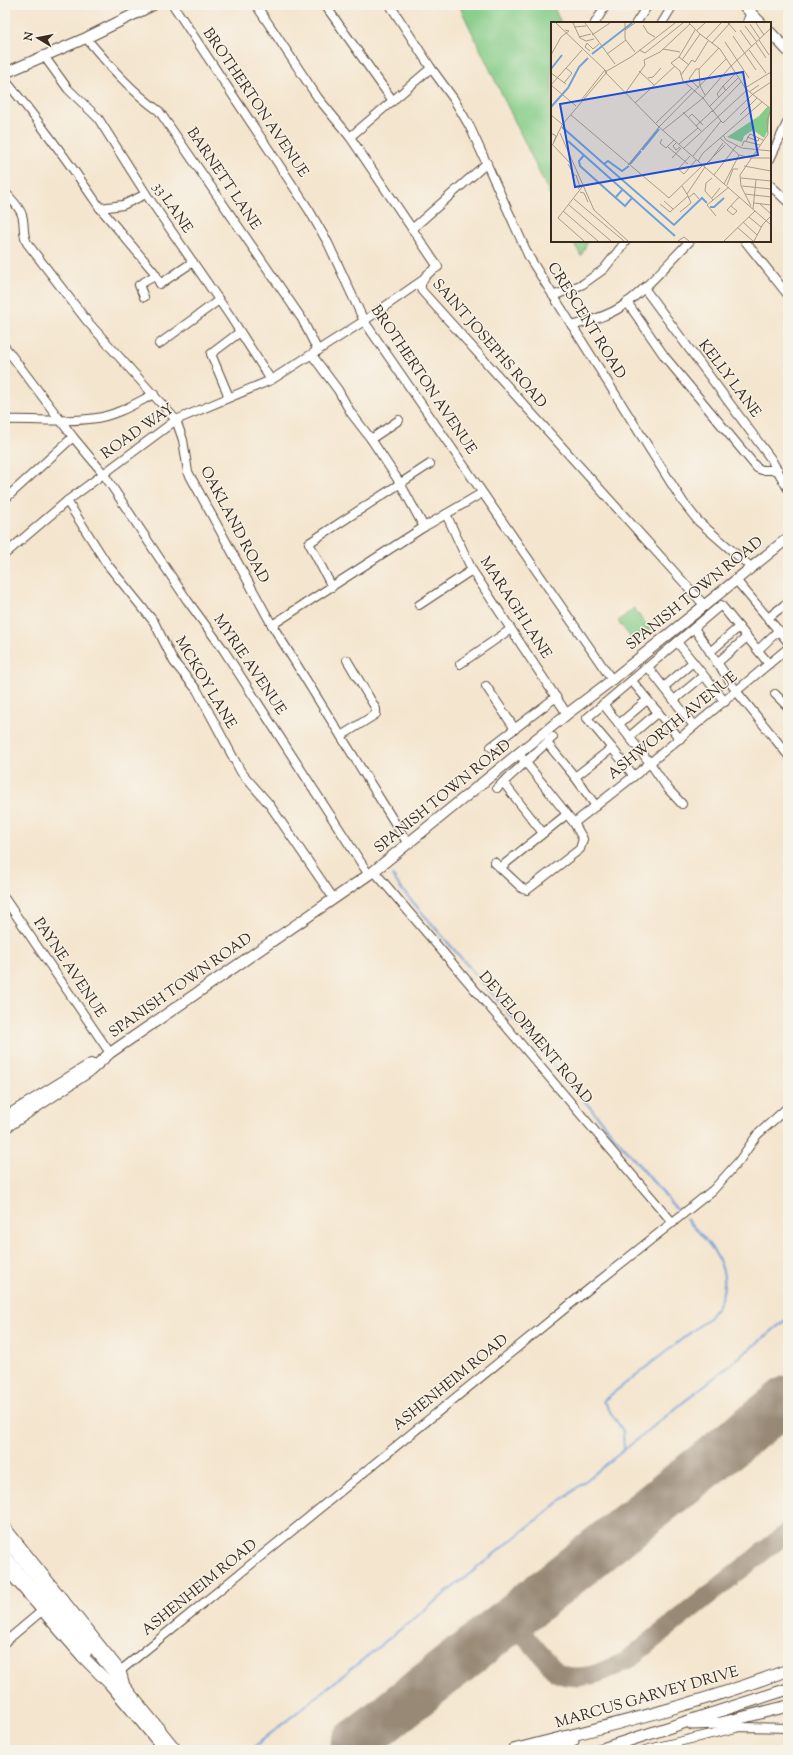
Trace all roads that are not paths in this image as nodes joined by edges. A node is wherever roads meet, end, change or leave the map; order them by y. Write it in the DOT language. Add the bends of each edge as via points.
graph roads {
  1 [pos="153,5"];
  2 [pos="173,5"];
  3 [pos="256,5"];
  4 [pos="325,5"];
  5 [pos="390,5"];
  6 [pos="606,5"];
  7 [pos="648,5"];
  8 [pos="673,5"];
  9 [pos="743,5"];
  10 [pos="752,9"];
  11 [pos="596,22"];
  12 [pos="637,22"];
  13 [pos="663,22"];
  14 [pos="747,22"];
  15 [pos="760,22"];
  16 [pos="771,33"];
  17 [pos="86,38"];
  18 [pos="788,50"];
  19 [pos="44,56"];
  20 [pos="431,68"];
  21 [pos="5,73"];
  22 [pos="5,80"];
  23 [pos="393,102"];
  24 [pos="788,121"];
  25 [pos="350,138"];
  26 [pos="771,157"];
  27 [pos="487,163"];
  28 [pos="771,186"];
  29 [pos="5,192"];
  30 [pos="146,194"];
  31 [pos="788,202"];
  32 [pos="100,208"];
  33 [pos="412,229"];
  34 [pos="625,242"];
  35 [pos="689,242"];
  36 [pos="746,242"];
  37 [pos="193,262"];
  38 [pos="156,275"];
  39 [pos="420,282"];
  40 [pos="644,288"];
  41 [pos="788,295"];
  42 [pos="553,296"];
  43 [pos="144,297"];
  44 [pos="219,300"];
  45 [pos="627,302"];
  46 [pos="364,321"];
  47 [pos="572,326"];
  48 [pos="240,332"];
  49 [pos="159,344"];
  50 [pos="5,346"];
  51 [pos="315,353"];
  52 [pos="271,380"];
  53 [pos="154,394"];
  54 [pos="229,397"];
  55 [pos="5,420"];
  56 [pos="176,420"];
  57 [pos="399,420"];
  58 [pos="62,421"];
  59 [pos="73,437"];
  60 [pos="371,439"];
  61 [pos="430,464"];
  62 [pos="778,470"];
  63 [pos="103,474"];
  64 [pos="400,483"];
  65 [pos="788,489"];
  66 [pos="482,492"];
  67 [pos="5,499"];
  68 [pos="67,501"];
  69 [pos="446,514"];
  70 [pos="424,527"];
  71 [pos="788,538"];
  72 [pos="5,554"];
  73 [pos="752,568"];
  74 [pos="472,570"];
  75 [pos="736,580"];
  76 [pos="332,587"];
  77 [pos="788,602"];
  78 [pos="418,605"];
  79 [pos="705,606"];
  80 [pos="768,618"];
  81 [pos="272,625"];
  82 [pos="739,627"];
  83 [pos="694,628"];
  84 [pos="511,629"];
  85 [pos="784,634"];
  86 [pos="748,637"];
  87 [pos="677,642"];
  88 [pos="788,648"];
  89 [pos="758,650"];
  90 [pos="710,652"];
  91 [pos="347,660"];
  92 [pos="693,662"];
  93 [pos="717,663"];
  94 [pos="460,664"];
  95 [pos="769,664"];
  96 [pos="648,667"];
  97 [pos="703,676"];
  98 [pos="612,680"];
  99 [pos="632,681"];
  100 [pos="486,686"];
  101 [pos="664,687"];
  102 [pos="737,692"];
  103 [pos="775,694"];
  104 [pos="556,697"];
  105 [pos="647,700"];
  106 [pos="674,700"];
  107 [pos="725,702"];
  108 [pos="603,704"];
  109 [pos="788,707"];
  110 [pos="658,712"];
  111 [pos="568,714"];
  112 [pos="619,724"];
  113 [pos="694,726"];
  114 [pos="515,729"];
  115 [pos="341,736"];
  116 [pos="629,737"];
  117 [pos="680,739"];
  118 [pos="491,747"];
  119 [pos="612,748"];
  120 [pos="786,749"];
  121 [pos="523,758"];
  122 [pos="650,763"];
  123 [pos="634,776"];
  124 [pos="575,777"];
  125 [pos="682,804"];
  126 [pos="596,806"];
  127 [pos="566,815"];
  128 [pos="574,823"];
  129 [pos="544,834"];
  130 [pos="408,844"];
  131 [pos="494,862"];
  132 [pos="501,867"];
  133 [pos="372,873"];
  134 [pos="5,899"];
  135 [pos="334,899"];
  136 [pos="106,1056"];
  137 [pos="788,1107"];
  138 [pos="5,1117"];
  139 [pos="5,1128"];
  140 [pos="673,1223"];
  141 [pos="5,1528"];
  142 [pos="5,1539"];
  143 [pos="5,1555"];
  144 [pos="5,1567"];
  145 [pos="43,1610"];
  146 [pos="5,1642"];
  147 [pos="788,1670"];
  148 [pos="120,1671"];
  149 [pos="110,1684"];
  150 [pos="124,1686"];
  151 [pos="788,1689"];
  152 [pos="788,1706"];
  153 [pos="618,1723"];
  154 [pos="685,1723"];
  155 [pos="788,1728"];
  156 [pos="165,1750"];
  157 [pos="176,1750"];
  158 [pos="513,1750"];
  159 [pos="551,1750"];
  160 [pos="599,1750"];
  161 [pos="645,1750"];
  1 -- 17 [label="main road"];
  2 -- 46 [label="street, BROTHERTON AVENUE" via="309,210 328,243"];
  3 -- 25 [label="street, SAINT JOSEPHS ROAD" via="318,98"];
  4 -- 23 [label="street"];
  5 -- 20 [label="street, CRESCENT ROAD"];
  6 -- 11 [label="street"];
  7 -- 12 [label="street"];
  8 -- 13 [label="street"];
  9 -- 10 [label="main road"];
  10 -- 14 [label="street"];
  10 -- 15 [label="main road"];
  16 -- 18 [label="main road"];
  17 -- 19 [label="main road"];
  17 -- 51 [label="street, BARNETT LANE" via="143,100 160,111 302,320"];
  19 -- 21 [label="main road"];
  19 -- 30 [label="street, 33 LANE" via="68,89 98,118"];
  20 -- 23 [label="street"];
  20 -- 27 [label="street, CRESCENT ROAD" via="453,98"];
  22 -- 32 [label="street" via="35,116"];
  23 -- 25 [label="street"];
  24 -- 26 [label="street"];
  25 -- 33 [label="street, SAINT JOSEPHS ROAD"];
  27 -- 33 [label="street"];
  27 -- 42 [label="street, CRESCENT ROAD" via="529,257"];
  28 -- 31 [label="street"];
  29 -- 53 [label="street, OAKLAND ROAD" via="22,214 27,243 87,321"];
  30 -- 32 [label="street" via="124,205"];
  30 -- 37 [label="street, 33 LANE"];
  32 -- 38 [label="street"];
  33 -- 39 [label="street, SAINT JOSEPHS ROAD" via="438,267"];
  34 -- 42 [label="street" via="604,269 583,284"];
  35 -- 40 [label="street"];
  36 -- 41 [label="street"];
  37 -- 38 [label="street" via="160,284"];
  37 -- 44 [label="street, 33 LANE"];
  38 -- 43 [label="street" via="139,285"];
  39 -- 46 [label="street, ROAD WAY"];
  39 -- 79 [label="street, SAINT JOSEPHS ROAD" via="422,291"];
  40 -- 45 [label="street"];
  40 -- 62 [label="street, KELLY LANE"];
  42 -- 47 [label="street, CRESCENT ROAD"];
  44 -- 48 [label="street, 33 LANE"];
  44 -- 49 [label="street"];
  45 -- 47 [label="street" via="620,308"];
  45 -- 62 [label="street" via="665,357 757,468"];
  46 -- 51 [label="street, ROAD WAY"];
  46 -- 66 [label="street, BROTHERTON AVENUE"];
  47 -- 73 [label="street, CRESCENT ROAD" via="683,502 698,521"];
  48 -- 52 [label="street, 33 LANE"];
  48 -- 54 [label="street" via="211,354"];
  50 -- 58 [label="street, MYRIE AVENUE"];
  51 -- 52 [label="street, ROAD WAY"];
  51 -- 60 [label="street, BARNETT LANE" via="351,413"];
  52 -- 54 [label="street, ROAD WAY"];
  53 -- 56 [label="street, OAKLAND ROAD"];
  53 -- 58 [label="street" via="127,408 99,418"];
  54 -- 56 [label="street, ROAD WAY"];
  55 -- 58 [label="street"];
  56 -- 63 [label="street, ROAD WAY"];
  56 -- 81 [label="street, OAKLAND ROAD" via="183,440 188,472"];
  57 -- 60 [label="street"];
  58 -- 59 [label="street, MYRIE AVENUE"];
  59 -- 63 [label="street, MYRIE AVENUE"];
  59 -- 67 [label="street"];
  60 -- 64 [label="street, BARNETT LANE"];
  61 -- 64 [label="street"];
  62 -- 65 [label="street, KELLY LANE"];
  63 -- 68 [label="street, ROAD WAY"];
  63 -- 133 [label="street, MYRIE AVENUE"];
  64 -- 70 [label="street, BARNETT LANE"];
  64 -- 76 [label="street" via="308,543"];
  66 -- 69 [label="street"];
  66 -- 98 [label="street, BROTHERTON AVENUE"];
  68 -- 72 [label="street, ROAD WAY"];
  68 -- 135 [label="street, MCKOY LANE" via="107,564 154,622 174,662 197,690 241,772 269,804"];
  69 -- 70 [label="street"];
  69 -- 74 [label="street, MARAGH LANE"];
  70 -- 76 [label="street"];
  71 -- 73 [label="main road, SPANISH TOWN ROAD"];
  73 -- 75 [label="main road, SPANISH TOWN ROAD"];
  74 -- 78 [label="street"];
  74 -- 84 [label="street, MARAGH LANE"];
  75 -- 79 [label="main road, SPANISH TOWN ROAD"];
  75 -- 80 [label="street"];
  76 -- 81 [label="street"];
  77 -- 80 [label="street"];
  79 -- 98 [label="main road, SPANISH TOWN ROAD"];
  80 -- 85 [label="street"];
  81 -- 115 [label="street, OAKLAND ROAD"];
  82 -- 83 [label="street" via="721,605"];
  82 -- 86 [label="street"];
  82 -- 90 [label="street"];
  83 -- 87 [label="street"];
  83 -- 90 [label="street"];
  84 -- 94 [label="street"];
  84 -- 104 [label="street, MARAGH LANE"];
  85 -- 89 [label="street"];
  86 -- 89 [label="street"];
  86 -- 93 [label="street"];
  87 -- 92 [label="street"];
  87 -- 96 [label="street"];
  88 -- 95 [label="street, ASHWORTH AVENUE"];
  89 -- 95 [label="street"];
  90 -- 93 [label="street"];
  91 -- 115 [label="street" via="376,709 376,714"];
  92 -- 97 [label="street"];
  92 -- 101 [label="street"];
  93 -- 102 [label="street"];
  95 -- 102 [label="street, ASHWORTH AVENUE"];
  96 -- 99 [label="street"];
  96 -- 101 [label="street"];
  97 -- 106 [label="street"];
  97 -- 107 [label="street"];
  98 -- 111 [label="main road, SPANISH TOWN ROAD"];
  99 -- 105 [label="street"];
  99 -- 108 [label="street"];
  100 -- 114 [label="street"];
  101 -- 106 [label="street"];
  102 -- 107 [label="street, ASHWORTH AVENUE"];
  102 -- 120 [label="street"];
  103 -- 109 [label="street"];
  104 -- 111 [label="street, MARAGH LANE"];
  104 -- 114 [label="street"];
  105 -- 110 [label="street"];
  105 -- 112 [label="street"];
  106 -- 113 [label="street"];
  107 -- 113 [label="street, ASHWORTH AVENUE"];
  108 -- 112 [label="street"];
  108 -- 119 [label="street" via="587,718"];
  110 -- 116 [label="street"];
  110 -- 117 [label="street"];
  111 -- 121 [label="main road, SPANISH TOWN ROAD"];
  112 -- 116 [label="street"];
  113 -- 117 [label="street, ASHWORTH AVENUE"];
  114 -- 118 [label="street"];
  115 -- 130 [label="street, OAKLAND ROAD"];
  116 -- 122 [label="street"];
  117 -- 122 [label="street, ASHWORTH AVENUE"];
  119 -- 123 [label="street"];
  119 -- 124 [label="street"];
  121 -- 124 [label="street" via="550,740"];
  121 -- 127 [label="street"];
  121 -- 129 [label="street" via="500,785"];
  121 -- 130 [label="main road, SPANISH TOWN ROAD"];
  122 -- 123 [label="street, ASHWORTH AVENUE"];
  122 -- 125 [label="street"];
  123 -- 126 [label="street, ASHWORTH AVENUE"];
  124 -- 126 [label="street"];
  126 -- 128 [label="street, ASHWORTH AVENUE"];
  127 -- 128 [label="street"];
  127 -- 129 [label="street"];
  128 -- 132 [label="street" via="583,839 580,849 529,889 523,889"];
  129 -- 132 [label="street"];
  130 -- 133 [label="main road, SPANISH TOWN ROAD"];
  131 -- 132 [label="street"];
  133 -- 135 [label="main road, SPANISH TOWN ROAD"];
  133 -- 140 [label="street, DEVELOPMENT ROAD"];
  134 -- 136 [label="street, PAYNE AVENUE"];
  135 -- 136 [label="main road, SPANISH TOWN ROAD"];
  136 -- 138 [label="main road, SPANISH TOWN ROAD"];
  136 -- 139 [label="main road, SPANISH TOWN ROAD" via="90,1071"];
  137 -- 140 [label="street, ASHENHEIM ROAD" via="757,1135 739,1161 713,1190"];
  140 -- 148 [label="street, ASHENHEIM ROAD"];
  141 -- 148 [label="highway"];
  142 -- 150 [label="main road"];
  143 -- 149 [label="main road"];
  144 -- 145 [label="highway"];
  145 -- 146 [label="street"];
  145 -- 149 [label="highway"];
  147 -- 153 [label="highway, MARCUS GARVEY DRIVE" via="746,1686"];
  148 -- 150 [label="highway"];
  149 -- 156 [label="highway"];
  150 -- 157 [label="highway"];
  151 -- 154 [label="highway, MARCUS GARVEY DRIVE"];
  152 -- 154 [label="highway" via="721,1722 698,1725"];
  153 -- 158 [label="highway, MARCUS GARVEY DRIVE"];
  153 -- 159 [label="highway"];
  154 -- 160 [label="highway, MARCUS GARVEY DRIVE"];
  155 -- 161 [label="street" via="740,1727"];
}
